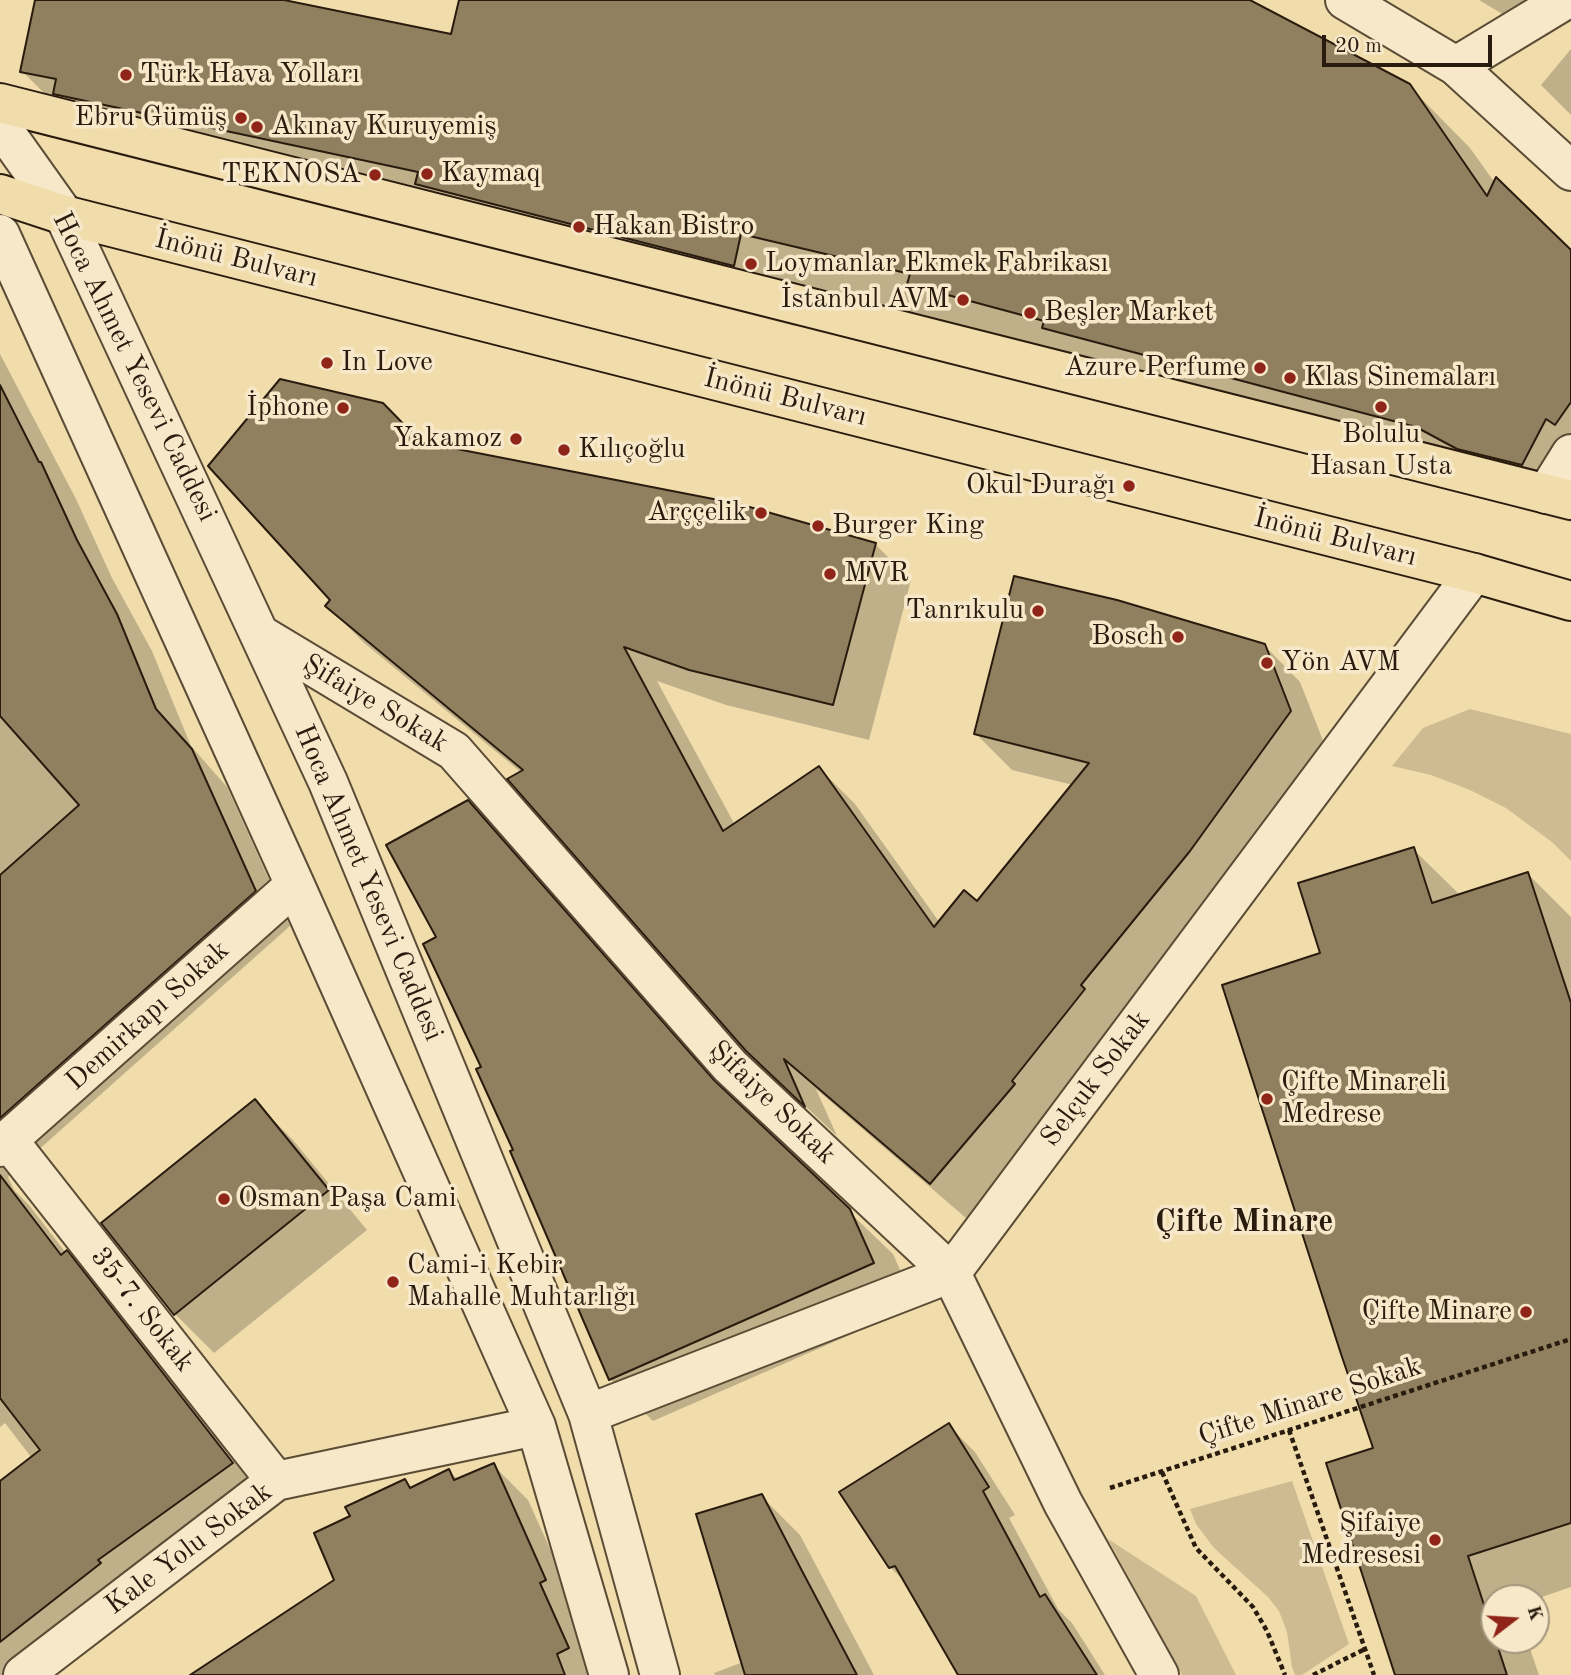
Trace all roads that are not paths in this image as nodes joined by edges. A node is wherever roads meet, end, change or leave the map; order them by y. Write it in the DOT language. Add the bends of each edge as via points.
graph roads {
  1 [pos="1345,0"];
  2 [pos="1565,0"];
  3 [pos="1456,66"];
  4 [pos="0,103"];
  5 [pos="0,125"];
  6 [pos="1571,172"];
  7 [pos="0,194"];
  8 [pos="64,215"];
  9 [pos="0,234"];
  10 [pos="1571,454"];
  11 [pos="1558,497"];
  12 [pos="1474,573"];
  13 [pos="1571,601"];
  14 [pos="261,635"];
  15 [pos="295,885"];
  16 [pos="4,1143"];
  17 [pos="951,1273"];
  18 [pos="588,1414"];
  19 [pos="536,1426"];
  20 [pos="276,1481"];
  21 [pos="23,1675"];
  22 [pos="609,1675"];
  23 [pos="660,1675"];
  24 [pos="1158,1675"];
  1 -- 3 [label="street"];
  2 -- 3 [label="street"];
  3 -- 6 [label="street"];
  4 -- 11 [label="main road"];
  5 -- 8 [label="street, Hoca Ahmet Yesevi Caddesi"];
  7 -- 8 [label="main road, İnönü Bulvarı"];
  8 -- 12 [label="main road, İnönü Bulvarı"];
  8 -- 14 [label="street, Hoca Ahmet Yesevi Caddesi"];
  9 -- 15 [label="street"];
  10 -- 11 [label="street"];
  12 -- 13 [label="main road, İnönü Bulvarı"];
  12 -- 17 [label="street, Selçuk Sokak"];
  14 -- 17 [label="street, Şifaiye Sokak" via="454,751 730,1066"];
  14 -- 18 [label="street, Hoca Ahmet Yesevi Caddesi" via="328,782"];
  15 -- 16 [label="street, Demirkapı Sokak"];
  15 -- 19 [label="street"];
  16 -- 20 [label="street, 35-7. Sokak"];
  17 -- 18 [label="street"];
  17 -- 24 [label="street, Şifaiye Sokak" via="1063,1503"];
  18 -- 23 [label="street, Hoca Ahmet Yesevi Caddesi"];
  19 -- 20 [label="street, Kale Yolu Sokak"];
  19 -- 22 [label="street"];
  20 -- 21 [label="street, Kale Yolu Sokak"];
}
